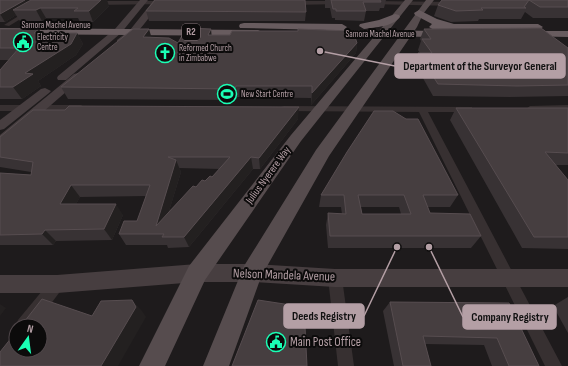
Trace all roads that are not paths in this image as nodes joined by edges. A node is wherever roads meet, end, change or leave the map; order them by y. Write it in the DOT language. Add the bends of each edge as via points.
graph roads {
  1 [pos="143,1"];
  2 [pos="157,1"];
  3 [pos="407,2"];
  4 [pos="428,2"];
  5 [pos="88,3"];
  6 [pos="171,3"];
  7 [pos="282,3"];
  8 [pos="344,3"];
  9 [pos="367,3"];
  10 [pos="464,4"];
  11 [pos="36,7"];
  12 [pos="419,13"];
  13 [pos="395,18"];
  14 [pos="453,27"];
  15 [pos="528,27"];
  16 [pos="568,27"];
  17 [pos="120,28"];
  18 [pos="136,28"];
  19 [pos="2,29"];
  20 [pos="355,30"];
  21 [pos="384,30"];
  22 [pos="409,30"];
  23 [pos="538,34"];
  24 [pos="568,34"];
  25 [pos="550,44"];
  26 [pos="371,46"];
  27 [pos="0,108"];
  28 [pos="23,108"];
  29 [pos="39,108"];
  30 [pos="94,108"];
  31 [pos="568,108"];
  32 [pos="273,109"];
  33 [pos="354,109"];
  34 [pos="479,109"];
  35 [pos="518,109"];
  36 [pos="320,110"];
  37 [pos="423,110"];
  38 [pos="0,126"];
  39 [pos="0,142"];
  40 [pos="197,273"];
  41 [pos="252,273"];
  42 [pos="509,277"];
  43 [pos="335,278"];
  44 [pos="568,278"];
  45 [pos="0,284"];
  46 [pos="58,284"];
  47 [pos="30,318"];
  48 [pos="152,366"];
  49 [pos="216,366"];
  50 [pos="346,366"];
  51 [pos="554,366"];
  1 -- 2 [label="street"];
  1 -- 5 [label="street"];
  1 -- 17 [label="street"];
  2 -- 6 [label="street"];
  2 -- 18 [label="street"];
  3 -- 4 [label="street"];
  3 -- 9 [label="street"];
  3 -- 13 [label="main road, Julius Nyerere Way"];
  4 -- 10 [label="street"];
  4 -- 12 [label="main road"];
  7 -- 8 [label="street"];
  11 -- 19 [label="street"];
  12 -- 14 [label="highway" via="433,22"];
  12 -- 22 [label="main road"];
  13 -- 20 [label="highway"];
  13 -- 21 [label="main road, Julius Nyerere Way"];
  14 -- 15 [label="highway, Samora Machel Avenue / R2"];
  14 -- 22 [label="highway, Samora Machel Avenue / R2"];
  15 -- 16 [label="highway, Samora Machel Avenue / R2"];
  15 -- 23 [label="street"];
  17 -- 18 [label="highway, Samora Machel Avenue / R2"];
  17 -- 19 [label="highway, Samora Machel Avenue / R2"];
  17 -- 28 [label="street"];
  18 -- 20 [label="highway, Samora Machel Avenue / R2"];
  18 -- 29 [label="street"];
  20 -- 21 [label="highway, Samora Machel Avenue / R2"];
  20 -- 26 [label="highway"];
  21 -- 22 [label="highway, Samora Machel Avenue / R2"];
  21 -- 26 [label="main road, Julius Nyerere Way"];
  22 -- 23 [label="highway, Samora Machel Avenue / R2"];
  22 -- 33 [label="main road"];
  23 -- 24 [label="highway, Samora Machel Avenue / R2"];
  23 -- 25 [label="street"];
  26 -- 36 [label="main road, Julius Nyerere Way"];
  27 -- 28 [label="street"];
  28 -- 38 [label="street"];
  29 -- 30 [label="street"];
  29 -- 39 [label="street"];
  31 -- 35 [label="street"];
  32 -- 36 [label="street"];
  33 -- 36 [label="street"];
  33 -- 37 [label="street"];
  33 -- 41 [label="main road" via="322,154"];
  34 -- 37 [label="street"];
  36 -- 40 [label="main road, Julius Nyerere Way" via="296,138"];
  37 -- 42 [label="street"];
  40 -- 41 [label="street, Nelson Mandela Avenue"];
  40 -- 46 [label="street, Nelson Mandela Avenue"];
  40 -- 48 [label="main road, Julius Nyerere Way"];
  41 -- 43 [label="street, Nelson Mandela Avenue"];
  41 -- 49 [label="main road"];
  42 -- 43 [label="street, Nelson Mandela Avenue"];
  42 -- 44 [label="street, Nelson Mandela Avenue"];
  42 -- 51 [label="street"];
  43 -- 50 [label="street"];
  45 -- 46 [label="street, Nelson Mandela Avenue"];
  46 -- 47 [label="street"];
}
